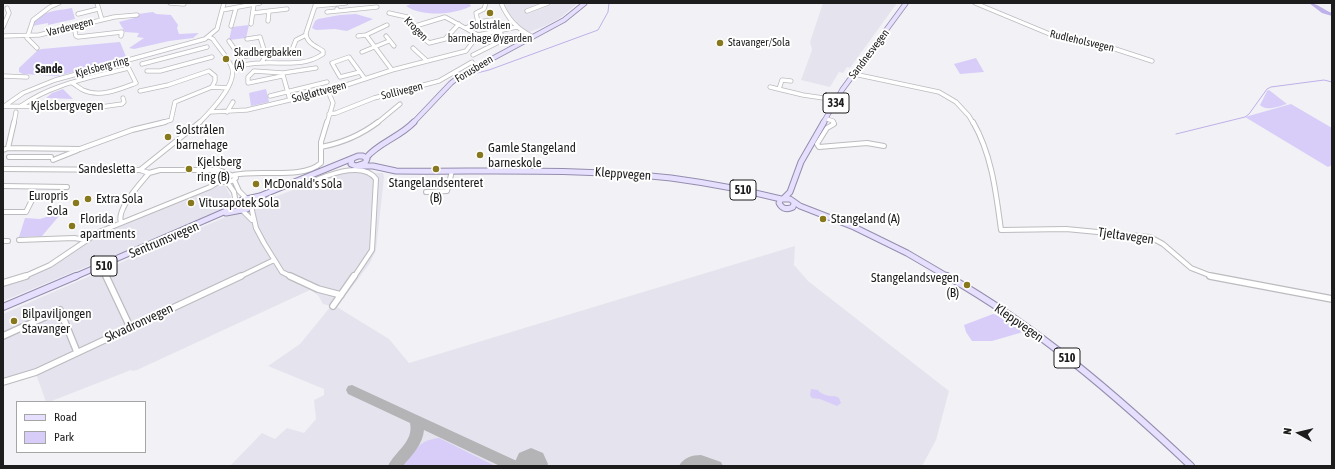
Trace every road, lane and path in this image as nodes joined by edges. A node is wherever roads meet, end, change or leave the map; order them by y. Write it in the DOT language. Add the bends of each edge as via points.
graph roads {
  1 [pos="59,3"];
  2 [pos="97,3"];
  3 [pos="170,3"];
  4 [pos="224,3"];
  5 [pos="260,3"];
  6 [pos="346,3"];
  7 [pos="486,3"];
  8 [pos="501,3"];
  9 [pos="548,3"];
  10 [pos="584,3"];
  11 [pos="903,3"];
  12 [pos="906,3"];
  13 [pos="975,3"];
  14 [pos="184,4"];
  15 [pos="254,4"];
  16 [pos="315,4"];
  17 [pos="339,4"];
  18 [pos="377,7"];
  19 [pos="7,8"];
  20 [pos="236,8"];
  21 [pos="98,9"];
  22 [pos="288,9"];
  23 [pos="222,10"];
  24 [pos="269,11"];
  25 [pos="337,11"];
  26 [pos="527,11"];
  27 [pos="327,12"];
  28 [pos="253,13"];
  29 [pos="389,13"];
  30 [pos="78,14"];
  31 [pos="137,15"];
  32 [pos="102,20"];
  33 [pos="268,21"];
  34 [pos="478,22"];
  35 [pos="251,24"];
  36 [pos="459,24"];
  37 [pos="231,26"];
  38 [pos="387,26"];
  39 [pos="491,26"];
  40 [pos="3,27"];
  41 [pos="74,27"];
  42 [pos="412,27"];
  43 [pos="517,27"];
  44 [pos="466,28"];
  45 [pos="500,31"];
  46 [pos="306,35"];
  47 [pos="366,35"];
  48 [pos="478,35"];
  49 [pos="3,36"];
  50 [pos="28,36"];
  51 [pos="121,36"];
  52 [pos="358,36"];
  53 [pos="386,36"];
  54 [pos="207,38"];
  55 [pos="247,38"];
  56 [pos="531,38"];
  57 [pos="878,40"];
  58 [pos="230,41"];
  59 [pos="389,41"];
  60 [pos="374,46"];
  61 [pos="394,46"];
  62 [pos="206,47"];
  63 [pos="37,48"];
  64 [pos="413,48"];
  65 [pos="170,49"];
  66 [pos="292,50"];
  67 [pos="362,52"];
  68 [pos="266,53"];
  69 [pos="473,55"];
  70 [pos="212,57"];
  71 [pos="428,60"];
  72 [pos="1152,60"];
  73 [pos="174,61"];
  74 [pos="472,62"];
  75 [pos="261,63"];
  76 [pos="142,64"];
  77 [pos="232,68"];
  78 [pos="316,68"];
  79 [pos="392,70"];
  80 [pos="147,71"];
  81 [pos="360,72"];
  82 [pos="855,73"];
  83 [pos="283,74"];
  84 [pos="3,76"];
  85 [pos="27,77"];
  86 [pos="365,79"];
  87 [pos="791,81"];
  88 [pos="326,82"];
  89 [pos="72,83"];
  90 [pos="212,87"];
  91 [pos="770,87"];
  92 [pos="228,88"];
  93 [pos="779,89"];
  94 [pos="328,90"];
  95 [pos="140,91"];
  96 [pos="288,91"];
  97 [pos="270,96"];
  98 [pos="123,98"];
  99 [pos="290,100"];
  100 [pos="836,101"];
  101 [pos="233,102"];
  102 [pos="400,104"];
  103 [pos="20,106"];
  104 [pos="4,107"];
  105 [pos="16,112"];
  106 [pos="210,112"];
  107 [pos="227,112"];
  108 [pos="329,114"];
  109 [pos="420,117"];
  110 [pos="827,119"];
  111 [pos="884,146"];
  112 [pos="321,147"];
  113 [pos="8,148"];
  114 [pos="33,149"];
  115 [pos="80,149"];
  116 [pos="3,150"];
  117 [pos="358,156"];
  118 [pos="9,157"];
  119 [pos="25,157"];
  120 [pos="352,159"];
  121 [pos="366,159"];
  122 [pos="353,166"];
  123 [pos="359,166"];
  124 [pos="373,166"];
  125 [pos="798,168"];
  126 [pos="3,169"];
  127 [pos="140,170"];
  128 [pos="452,171"];
  129 [pos="226,172"];
  130 [pos="149,173"];
  131 [pos="234,177"];
  132 [pos="318,179"];
  133 [pos="225,180"];
  134 [pos="705,183"];
  135 [pos="3,186"];
  136 [pos="67,187"];
  137 [pos="426,192"];
  138 [pos="783,199"];
  139 [pos="32,200"];
  140 [pos="794,201"];
  141 [pos="250,202"];
  142 [pos="780,205"];
  143 [pos="238,207"];
  144 [pos="790,208"];
  145 [pos="4,213"];
  146 [pos="824,216"];
  147 [pos="254,222"];
  148 [pos="121,223"];
  149 [pos="19,240"];
  150 [pos="86,240"];
  151 [pos="274,260"];
  152 [pos="105,274"];
  153 [pos="3,283"];
  154 [pos="341,295"];
  155 [pos="1332,299"];
  156 [pos="333,306"];
  157 [pos="3,307"];
  158 [pos="3,310"];
  159 [pos="130,327"];
  160 [pos="3,336"];
  161 [pos="77,352"];
  162 [pos="3,382"];
  163 [pos="1191,466"];
  1 -- 50 [label="street" via="32,20"];
  2 -- 21 [label="street"];
  3 -- 14 [label="street"];
  4 -- 23 [label="street"];
  5 -- 15 [label="street"];
  6 -- 17 [label="street"];
  7 -- 34 [label="street" via="485,8 476,13"];
  8 -- 43 [label="street" via="507,17"];
  9 -- 26 [label="street"];
  10 -- 56 [label="main road, Forusbeen" via="568,18"];
  11 -- 57 [label="main road, 334"];
  12 -- 57 [label="main road, Sandnesvegen / 334"];
  13 -- 72 [label="street, Rudleholsvegen" via="1052,35 1096,43"];
  15 -- 20 [label="street"];
  15 -- 28 [label="street"];
  16 -- 17 [label="street"];
  16 -- 46 [label="street"];
  17 -- 25 [label="street"];
  18 -- 25 [label="street"];
  19 -- 40 [label="street" via="9,13"];
  20 -- 23 [label="street"];
  20 -- 37 [label="street"];
  21 -- 30 [label="street"];
  21 -- 32 [label="street"];
  22 -- 24 [label="street"];
  23 -- 54 [label="street" via="217,29"];
  24 -- 28 [label="street"];
  24 -- 33 [label="street"];
  25 -- 27 [label="street"];
  28 -- 35 [label="street"];
  29 -- 42 [label="street, Krogen" via="406,17 406,22"];
  31 -- 32 [label="street, Vardevegen"];
  32 -- 41 [label="street, Vardevegen"];
  34 -- 39 [label="street" via="490,20"];
  34 -- 44 [label="street"];
  36 -- 42 [label="street" via="445,17"];
  36 -- 42 [label="street, Krogen" via="446,38 429,42"];
  36 -- 44 [label="street"];
  38 -- 47 [label="street"];
  41 -- 50 [label="street, Vardevegen"];
  41 -- 51 [label="street" via="78,37 122,32"];
  43 -- 45 [label="street"];
  43 -- 56 [label="street"];
  44 -- 48 [label="street"];
  45 -- 48 [label="street"];
  45 -- 69 [label="street" via="503,40"];
  46 -- 66 [label="street" via="295,39"];
  46 -- 75 [label="street" via="309,42 323,51 319,58 294,64"];
  47 -- 52 [label="street"];
  47 -- 60 [label="street"];
  48 -- 71 [label="street, Solgløttvegen" via="467,50"];
  49 -- 50 [label="street, Vardevegen"];
  50 -- 63 [label="street"];
  53 -- 59 [label="street"];
  54 -- 65 [label="street, Kjelsberg ring"];
  54 -- 77 [label="street" via="214,42"];
  55 -- 68 [label="street" via="260,37"];
  56 -- 109 [label="main road, Forusbeen" via="460,76"];
  57 -- 82 [label="main road, Sandnesvegen / 334"];
  58 -- 68 [label="street" via="240,57"];
  59 -- 60 [label="street"];
  59 -- 61 [label="street"];
  60 -- 67 [label="street"];
  60 -- 79 [label="street"];
  62 -- 73 [label="street"];
  64 -- 71 [label="street"];
  65 -- 73 [label="street"];
  65 -- 104 [label="street, Kjelsberg ring" via="49,82 23,93"];
  68 -- 75 [label="street"];
  70 -- 73 [label="street"];
  71 -- 79 [label="street, Solgløttvegen"];
  73 -- 76 [label="street"];
  73 -- 80 [label="street" via="160,71"];
  74 -- 108 [label="street, Sollivegen" via="439,81 374,98"];
  75 -- 77 [label="street"];
  77 -- 92 [label="street"];
  78 -- 83 [label="street"];
  79 -- 86 [label="street, Solgløttvegen"];
  81 -- 81 [label="street" via="340,78 332,62 349,57"];
  81 -- 86 [label="street"];
  82 -- 100 [label="main road, Sandnesvegen / 334"];
  82 -- 155 [label="street, Tjeltavegen" via="939,92 969,115 990,163 1001,230 1072,230 1150,237 1163,243 1196,271 1215,277"];
  83 -- 83 [label="street" via="253,72 248,77 248,83"];
  83 -- 96 [label="street"];
  84 -- 85 [label="street"];
  86 -- 94 [label="street, Solgløttvegen"];
  87 -- 93 [label="street" via="782,80"];
  88 -- 96 [label="street"];
  89 -- 89 [label="street" via="85,91 96,93 136,83 127,66"];
  89 -- 103 [label="street" via="46,92"];
  90 -- 92 [label="street"];
  90 -- 95 [label="street" via="215,76 208,70 168,85"];
  90 -- 115 [label="street" via="175,102 170,121 127,132"];
  91 -- 93 [label="street"];
  92 -- 106 [label="street"];
  93 -- 100 [label="street"];
  94 -- 99 [label="street, Solgløttvegen"];
  94 -- 108 [label="street" via="333,101"];
  96 -- 97 [label="street"];
  96 -- 99 [label="street"];
  98 -- 103 [label="street, Kjelsbergvegen" via="122,104 93,108"];
  99 -- 107 [label="street, Solgløttvegen"];
  100 -- 110 [label="main road, Sandnesvegen / 334"];
  101 -- 107 [label="street"];
  102 -- 112 [label="street" via="379,122 357,135"];
  103 -- 104 [label="street, Kjelsbergvegen"];
  105 -- 113 [label="street"];
  106 -- 107 [label="street, Solgløttvegen"];
  106 -- 127 [label="street" via="192,130"];
  108 -- 112 [label="street"];
  109 -- 117 [label="main road, Forusbeen"];
  109 -- 121 [label="main road, Forusbeen" via="399,135 371,152"];
  110 -- 111 [label="street" via="833,118 834,124 826,130 817,144 819,147 866,143"];
  110 -- 125 [label="main road, Sandnesvegen / 334"];
  112 -- 131 [label="street" via="321,164 310,170 243,173"];
  113 -- 114 [label="street"];
  113 -- 116 [label="street"];
  114 -- 115 [label="street"];
  114 -- 119 [label="street"];
  115 -- 119 [label="street" via="52,159"];
  117 -- 120 [label="main road, 510"];
  117 -- 121 [label="main road"];
  118 -- 119 [label="street"];
  120 -- 122 [label="main road" via="350,163"];
  120 -- 141 [label="main road, Sentrumsvegen / 510"];
  121 -- 123 [label="main road, Forusbeen"];
  121 -- 124 [label="main road"];
  122 -- 123 [label="main road, 510"];
  122 -- 141 [label="main road, Sentrumsvegen / 510" via="328,170"];
  123 -- 124 [label="main road, Kleppvegen / 510"];
  124 -- 128 [label="main road, Kleppvegen / 510" via="396,171"];
  125 -- 138 [label="main road, Sandnesvegen / 334" via="790,192"];
  125 -- 140 [label="main road, Sandnesvegen / 334" via="798,180 792,195"];
  126 -- 127 [label="street, Sandesletta"];
  127 -- 130 [label="street, Sandesletta"];
  128 -- 134 [label="main road, Kleppvegen / 510" via="614,173"];
  128 -- 137 [label="street" via="447,191"];
  129 -- 130 [label="street" via="160,170"];
  129 -- 131 [label="street"];
  129 -- 133 [label="street"];
  130 -- 148 [label="street, Sandesletta" via="121,210"];
  131 -- 133 [label="street"];
  131 -- 141 [label="street" via="238,191"];
  132 -- 154 [label="street" via="343,171 366,171 373,174 376,179 372,250"];
  133 -- 143 [label="street" via="231,185"];
  133 -- 148 [label="street"];
  134 -- 138 [label="main road, Kleppvegen / 510"];
  134 -- 142 [label="main road, Kleppvegen / 510" via="765,198"];
  135 -- 136 [label="street"];
  138 -- 140 [label="main road, Kleppvegen / 510"];
  138 -- 142 [label="main road"];
  139 -- 145 [label="street" via="26,212"];
  140 -- 144 [label="main road" via="793,207"];
  140 -- 146 [label="main road, Kleppvegen / 510"];
  141 -- 143 [label="main road, Sentrumsvegen / 510"];
  141 -- 143 [label="main road, Sentrumsvegen / 510"];
  141 -- 147 [label="street"];
  142 -- 144 [label="main road, Kleppvegen / 510"];
  143 -- 147 [label="street"];
  143 -- 157 [label="main road, Sentrumsvegen / 510"];
  143 -- 158 [label="main road, Sentrumsvegen / 510"];
  144 -- 146 [label="main road, Kleppvegen / 510"];
  146 -- 163 [label="main road, Kleppvegen / 510" via="892,245 1019,322 1108,390"];
  147 -- 151 [label="street"];
  148 -- 150 [label="street"];
  149 -- 150 [label="street"];
  150 -- 153 [label="street" via="50,265"];
  151 -- 154 [label="street" via="286,274 318,289"];
  151 -- 159 [label="street, Skvadronvegen"];
  152 -- 159 [label="street"];
  154 -- 156 [label="street"];
  159 -- 161 [label="street, Skvadronvegen"];
  160 -- 161 [label="street" via="60,310"];
  161 -- 162 [label="street, Skvadronvegen" via="36,372"];
}
